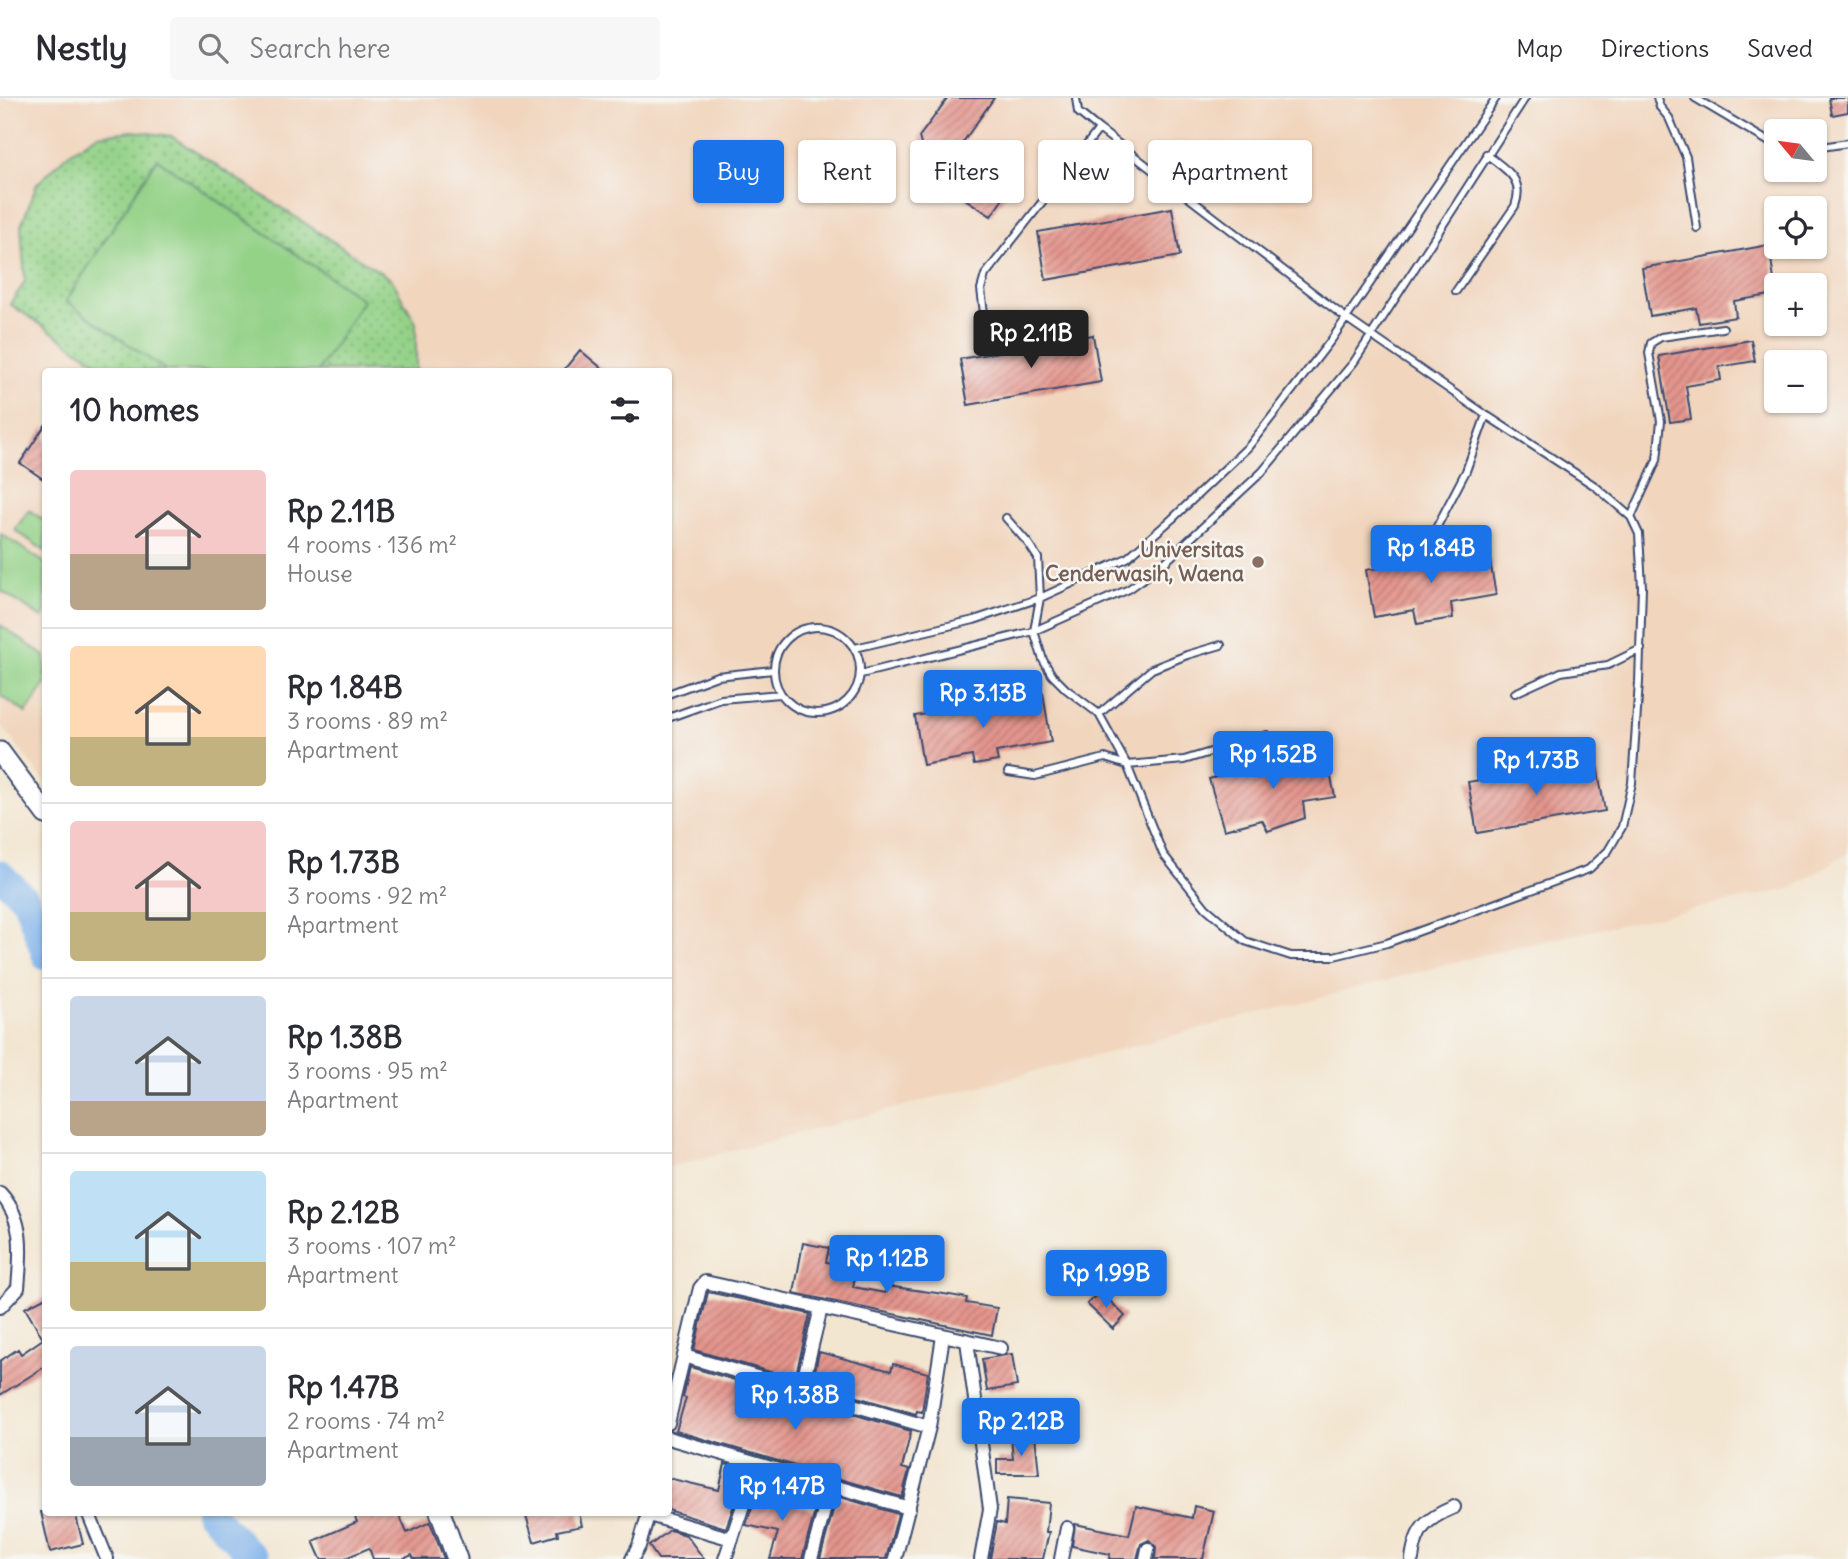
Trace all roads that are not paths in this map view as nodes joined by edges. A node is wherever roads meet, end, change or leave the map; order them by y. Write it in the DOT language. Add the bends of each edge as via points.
graph roads {
  1 [pos="1076,98"];
  2 [pos="1496,98"];
  3 [pos="1525,98"];
  4 [pos="1657,98"];
  5 [pos="1695,98"];
  6 [pos="1099,129"];
  7 [pos="1764,139"];
  8 [pos="1848,143"];
  9 [pos="1827,146"];
  10 [pos="1486,155"];
  11 [pos="1698,228"];
  12 [pos="1456,291"];
  13 [pos="1346,318"];
  14 [pos="1723,328"];
  15 [pos="986,330"];
  16 [pos="1373,336"];
  17 [pos="1486,415"];
  18 [pos="1631,517"];
  19 [pos="1006,518"];
  20 [pos="1432,536"];
  21 [pos="1040,598"];
  22 [pos="1034,631"];
  23 [pos="1221,645"];
  24 [pos="855,648"];
  25 [pos="1641,649"];
  26 [pos="773,670"];
  27 [pos="861,674"];
  28 [pos="672,693"];
  29 [pos="1515,693"];
  30 [pos="780,694"];
  31 [pos="1098,714"];
  32 [pos="672,717"];
  33 [pos="1267,735"];
  34 [pos="0,752"];
  35 [pos="1127,765"];
  36 [pos="1008,772"];
  37 [pos="42,809"];
  38 [pos="0,1193"];
  39 [pos="0,1307"];
  40 [pos="821,1308"];
  41 [pos="943,1336"];
  42 [pos="967,1341"];
  43 [pos="1001,1348"];
  44 [pos="684,1356"];
  45 [pos="801,1390"];
  46 [pos="672,1406"];
  47 [pos="929,1427"];
  48 [pos="672,1439"];
  49 [pos="757,1464"];
  50 [pos="831,1485"];
  51 [pos="1454,1507"];
  52 [pos="909,1508"];
  53 [pos="90,1516"];
  54 [pos="441,1516"];
  55 [pos="648,1516"];
  56 [pos="659,1516"];
  57 [pos="1068,1528"];
  58 [pos="732,1539"];
  59 [pos="107,1559"];
  60 [pos="457,1559"];
  61 [pos="632,1559"];
  62 [pos="725,1559"];
  63 [pos="811,1559"];
  64 [pos="895,1559"];
  65 [pos="981,1559"];
  66 [pos="1061,1559"];
  67 [pos="1412,1559"];
  1 -- 6 [label="lane" via="1078,111"];
  2 -- 13 [label="lane"];
  3 -- 10 [label="lane"];
  4 -- 11 [label="lane" via="1686,157"];
  5 -- 7 [label="lane"];
  6 -- 13 [label="lane"];
  6 -- 15 [label="lane" via="985,275 981,289"];
  8 -- 9 [label="lane"];
  10 -- 12 [label="lane" via="1511,173 1518,197"];
  10 -- 16 [label="lane"];
  13 -- 16 [label="lane"];
  13 -- 21 [label="lane" via="1250,446 1172,519 1127,558"];
  14 -- 18 [label="lane" via="1661,337 1651,343 1661,421 1657,460"];
  16 -- 17 [label="lane"];
  16 -- 22 [label="lane" via="1262,472 1161,566 1129,589"];
  17 -- 18 [label="lane" via="1595,486"];
  17 -- 20 [label="lane" via="1466,471"];
  18 -- 25 [label="lane" via="1641,554"];
  19 -- 21 [label="lane" via="1038,558"];
  21 -- 22 [label="lane"];
  21 -- 24 [label="lane" via="974,620"];
  22 -- 27 [label="lane"];
  22 -- 31 [label="lane" via="1052,675"];
  23 -- 31 [label="lane" via="1152,669"];
  24 -- 26 [label="lane" via="839,632 817,626 795,632 779,648"];
  24 -- 27 [label="lane"];
  25 -- 29 [label="lane" via="1608,665 1561,672"];
  25 -- 35 [label="lane" via="1632,783 1622,827 1608,851 1589,869 1387,943 1334,956 1291,956 1245,941 1206,908 1163,854"];
  26 -- 28 [label="lane" via="717,676"];
  26 -- 30 [label="lane"];
  27 -- 30 [label="lane" via="852,695 834,710 819,714 790,705"];
  30 -- 32 [label="lane" via="721,699"];
  31 -- 35 [label="lane"];
  33 -- 35 [label="lane" via="1184,760"];
  34 -- 37 [label="street"];
  35 -- 36 [label="lane" via="1105,758 1035,776"];
  38 -- 39 [label="street" via="13,1210 20,1232 18,1289"];
  40 -- 41 [label="street"];
  40 -- 44 [label="street" via="705,1282"];
  40 -- 45 [label="street"];
  41 -- 42 [label="street"];
  41 -- 47 [label="street"];
  42 -- 43 [label="street"];
  42 -- 65 [label="street" via="990,1510"];
  44 -- 45 [label="street"];
  44 -- 46 [label="street"];
  45 -- 47 [label="street"];
  47 -- 52 [label="street"];
  48 -- 49 [label="street"];
  49 -- 50 [label="street"];
  49 -- 58 [label="street"];
  50 -- 52 [label="street"];
  50 -- 63 [label="street"];
  51 -- 67 [label="street" via="1422,1526"];
  52 -- 64 [label="street"];
  53 -- 59 [label="street"];
  54 -- 60 [label="street"];
  55 -- 61 [label="street"];
  56 -- 58 [label="street"];
  57 -- 66 [label="street"];
  58 -- 62 [label="street"];
}
